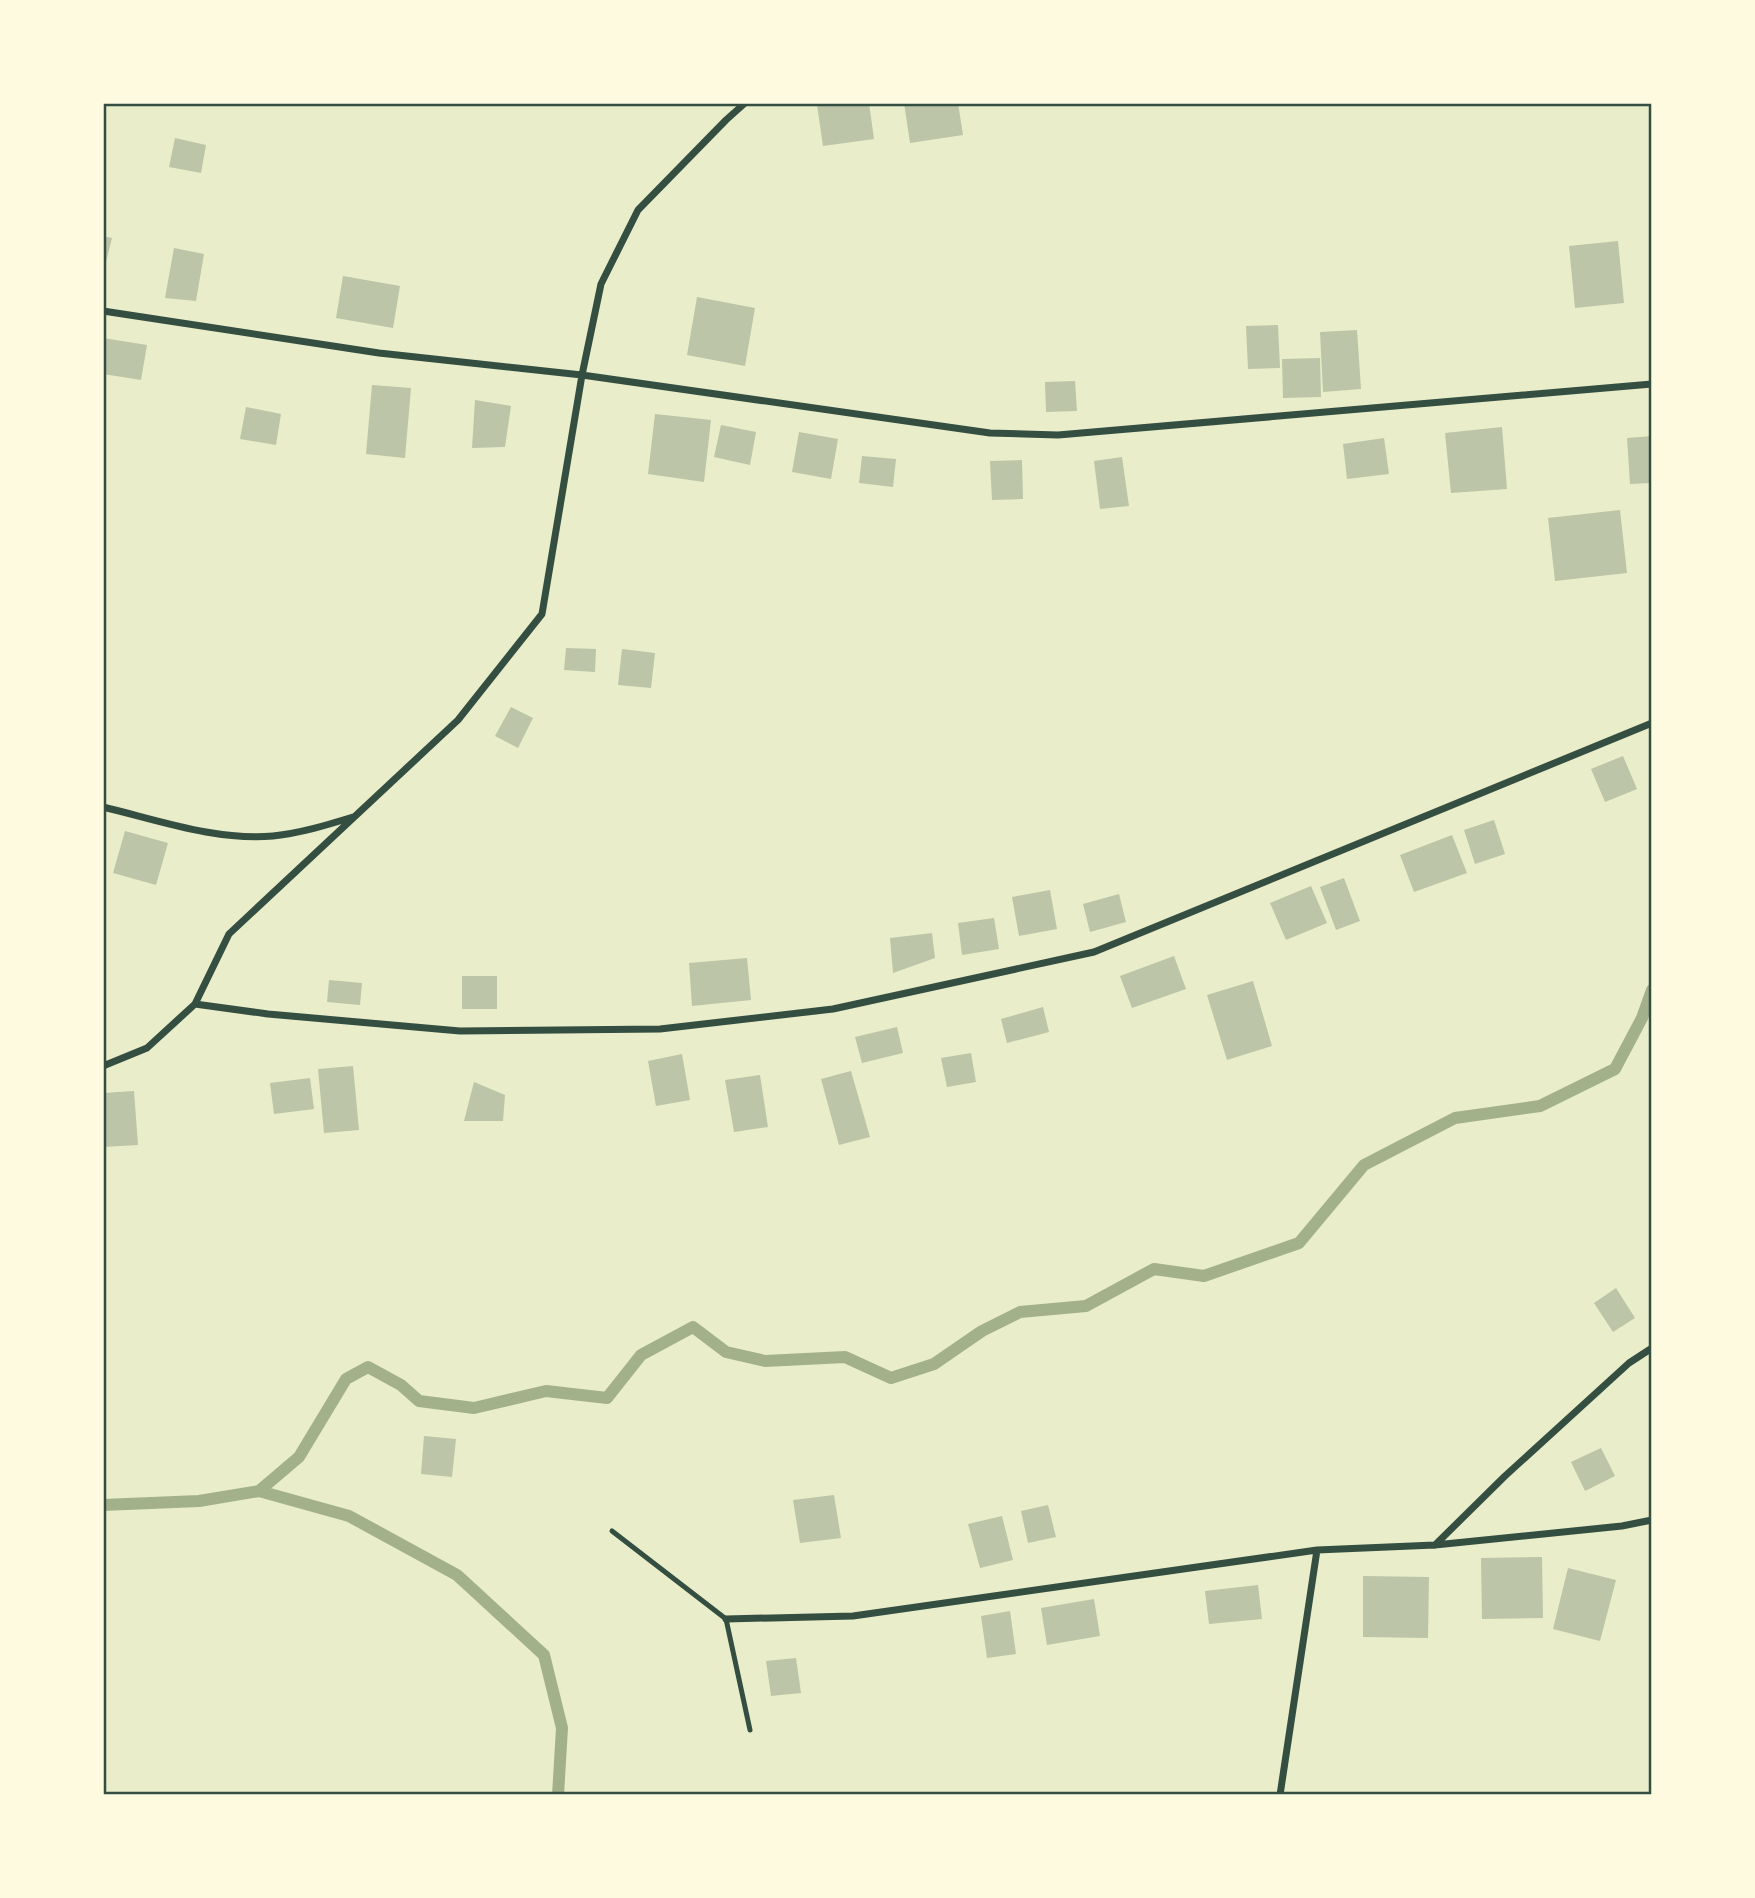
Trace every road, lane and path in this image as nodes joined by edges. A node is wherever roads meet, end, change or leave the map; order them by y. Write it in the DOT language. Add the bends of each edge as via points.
graph roads {
  1 [pos="745,103"];
  2 [pos="103,311"];
  3 [pos="582,375"];
  4 [pos="1652,384"];
  5 [pos="1652,723"];
  6 [pos="103,807"];
  7 [pos="357,816"];
  8 [pos="195,1004"];
  9 [pos="103,1066"];
  10 [pos="1652,1348"];
  11 [pos="1652,1520"];
  12 [pos="612,1531"];
  13 [pos="1435,1545"];
  14 [pos="1317,1550"];
  15 [pos="726,1619"];
  16 [pos="750,1730"];
  17 [pos="1280,1795"];
  1 -- 3 [label="street" via="638,210 601,284"];
  2 -- 3 [label="street" via="379,353"];
  3 -- 4 [label="street" via="990,433 1058,435"];
  3 -- 7 [label="street" via="542,614 458,720"];
  5 -- 8 [label="street" via="1094,952 833,1009 660,1029 460,1031"];
  6 -- 7 [label="street" via="216,834 272,836"];
  7 -- 8 [label="street" via="229,934"];
  8 -- 9 [label="street" via="146,1048"];
  10 -- 13 [label="street" via="1629,1363"];
  11 -- 13 [label="street"];
  12 -- 15 [label="lane"];
  13 -- 14 [label="street"];
  14 -- 15 [label="street" via="853,1616"];
  14 -- 17 [label="street"];
  15 -- 16 [label="lane"];
}
